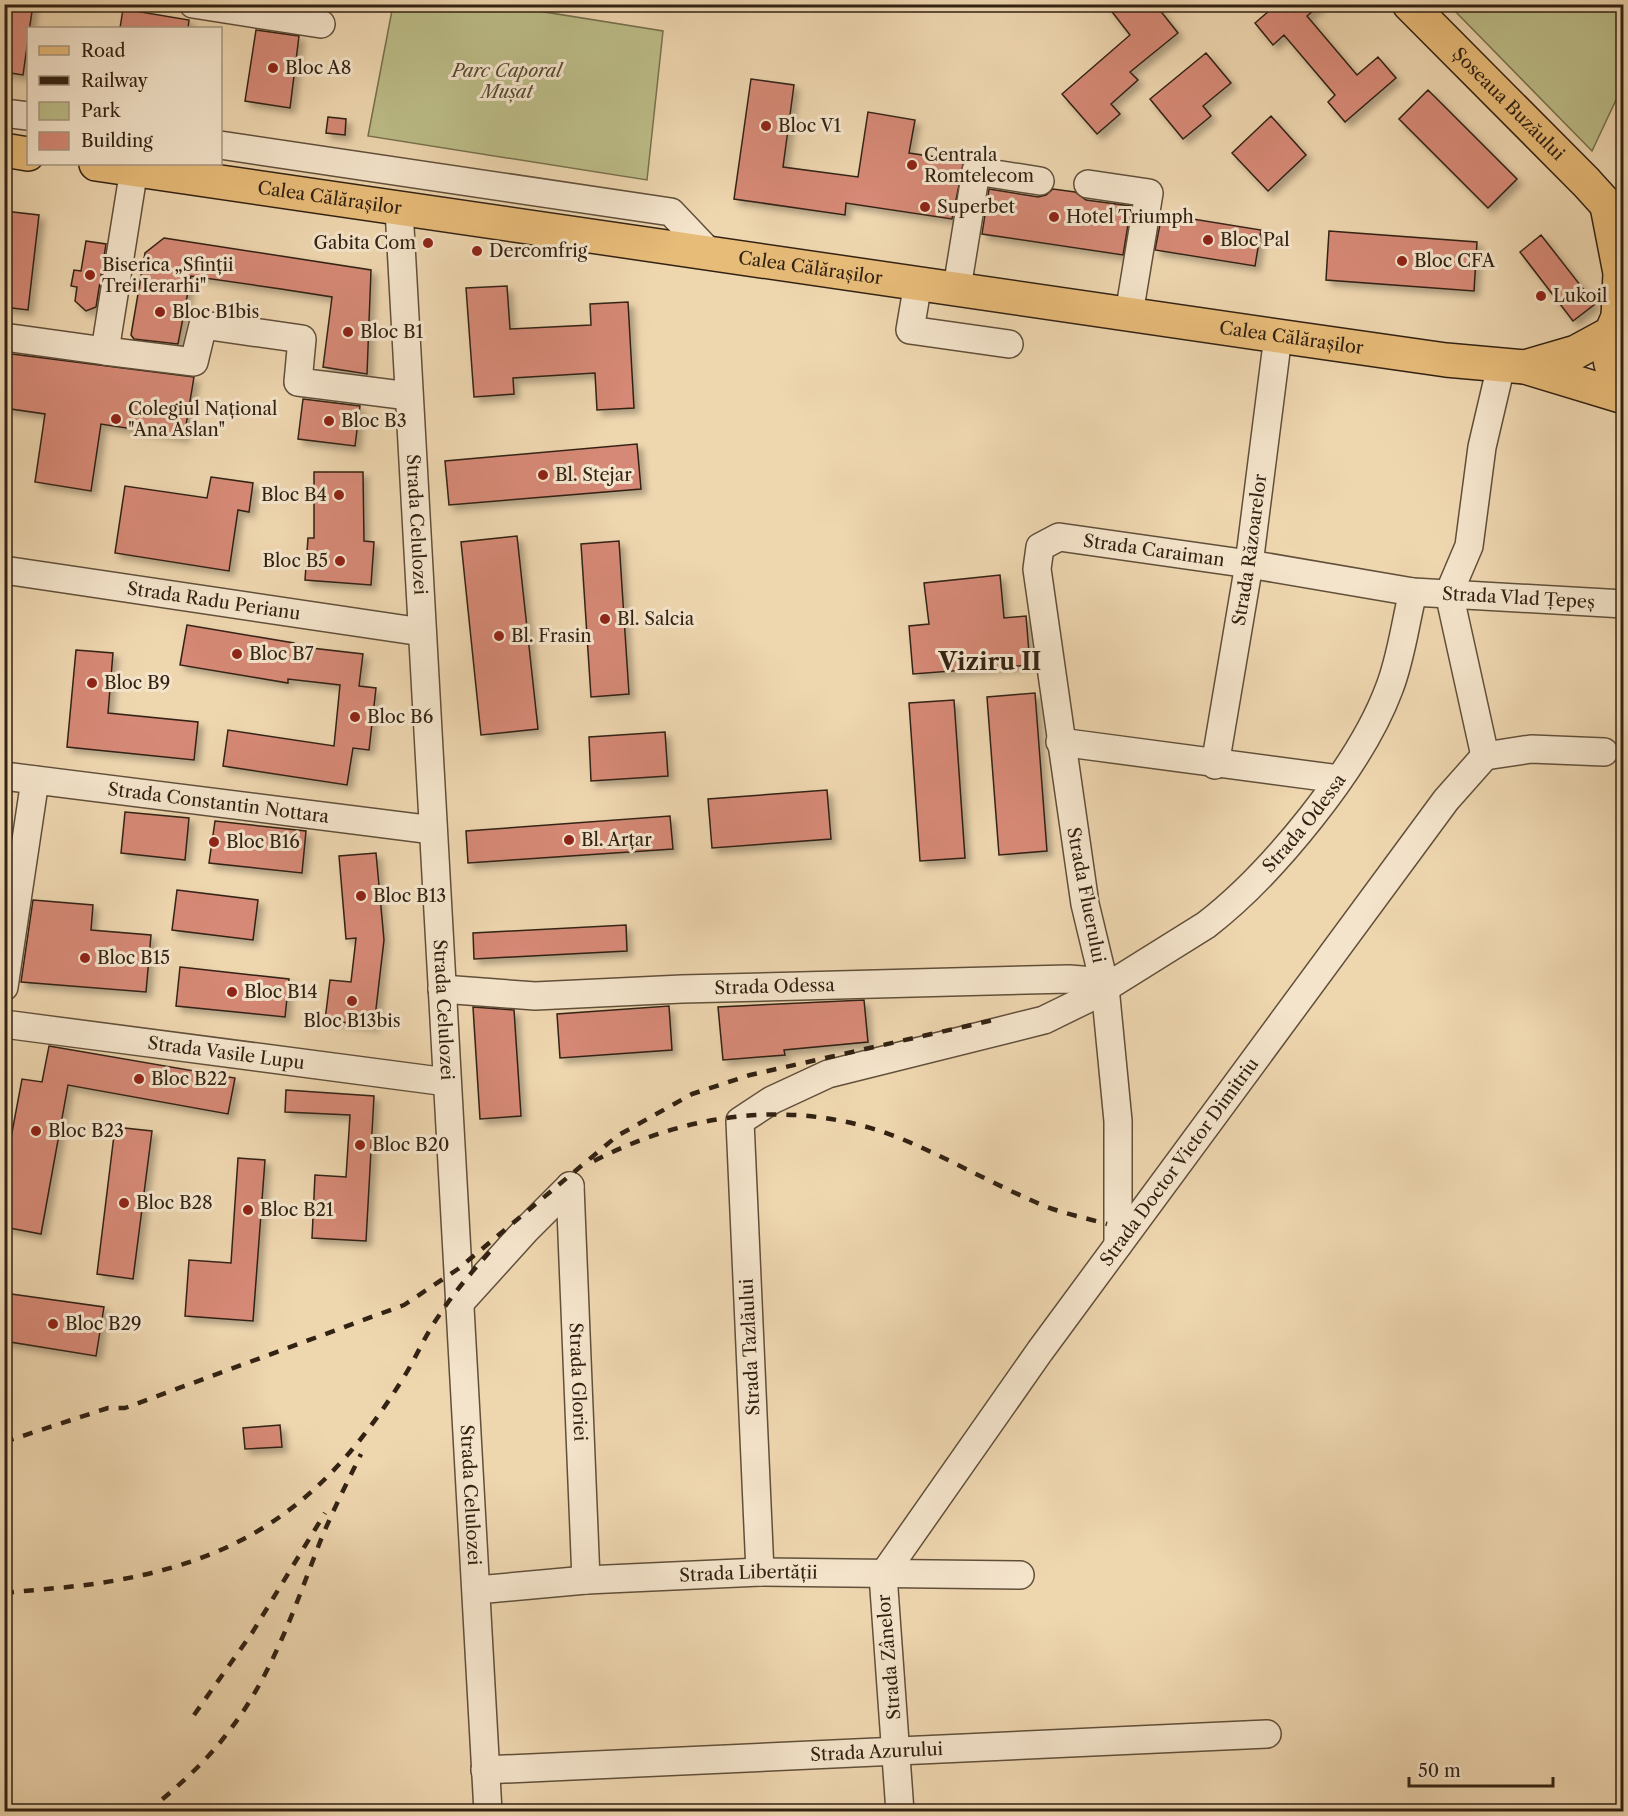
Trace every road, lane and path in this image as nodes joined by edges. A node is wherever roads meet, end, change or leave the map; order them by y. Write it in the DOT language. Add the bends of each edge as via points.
graph roads {
  1 [pos="193,4"];
  2 [pos="1409,4"];
  3 [pos="321,24"];
  4 [pos="4,113"];
  5 [pos="27,117"];
  6 [pos="222,145"];
  7 [pos="4,150"];
  8 [pos="27,154"];
  9 [pos="104,165"];
  10 [pos="134,169"];
  11 [pos="1040,181"];
  12 [pos="1088,184"];
  13 [pos="399,209"];
  14 [pos="1615,215"];
  15 [pos="710,253"];
  16 [pos="918,283"];
  17 [pos="957,288"];
  18 [pos="1129,314"];
  19 [pos="1617,320"];
  20 [pos="1278,336"];
  21 [pos="4,337"];
  22 [pos="1009,344"];
  23 [pos="105,351"];
  24 [pos="1513,366"];
  25 [pos="1623,386"];
  26 [pos="409,396"];
  27 [pos="1623,397"];
  28 [pos="1040,547"];
  29 [pos="1249,564"];
  30 [pos="4,570"];
  31 [pos="1413,592"];
  32 [pos="1449,593"];
  33 [pos="1623,604"];
  34 [pos="422,632"];
  35 [pos="1060,742"];
  36 [pos="1604,752"];
  37 [pos="1485,756"];
  38 [pos="1215,765"];
  39 [pos="4,776"];
  40 [pos="1339,779"];
  41 [pos="35,780"];
  42 [pos="433,830"];
  43 [pos="4,987"];
  44 [pos="1105,987"];
  45 [pos="442,989"];
  46 [pos="4,1024"];
  47 [pos="447,1082"];
  48 [pos="740,1121"];
  49 [pos="1118,1245"];
  50 [pos="459,1304"];
  51 [pos="760,1572"];
  52 [pos="883,1575"];
  53 [pos="1020,1575"];
  54 [pos="586,1580"];
  55 [pos="477,1590"];
  56 [pos="1267,1734"];
  57 [pos="897,1750"];
  58 [pos="485,1770"];
  59 [pos="488,1812"];
  60 [pos="900,1812"];
  1 -- 3 [label="street"];
  2 -- 14 [label="main road, Șoseaua Buzăului"];
  4 -- 5 [label="street"];
  6 -- 15 [label="street" via="671,212"];
  7 -- 8 [label="main road"];
  9 -- 10 [label="main road, Calea Călărașilor"];
  10 -- 13 [label="main road, Calea Călărașilor"];
  10 -- 23 [label="street"];
  11 -- 17 [label="street" via="976,171"];
  12 -- 18 [label="street" via="1149,193"];
  13 -- 15 [label="main road, Calea Călărașilor"];
  13 -- 26 [label="street, Strada Celulozei"];
  14 -- 19 [label="main road, Șoseaua Buzăului" via="1620,273"];
  15 -- 16 [label="main road, Calea Călărașilor"];
  16 -- 17 [label="main road, Calea Călărașilor"];
  16 -- 22 [label="street" via="910,330"];
  17 -- 18 [label="main road, Calea Călărașilor"];
  18 -- 20 [label="main road, Calea Călărașilor"];
  19 -- 24 [label="main road, Calea Călărașilor" via="1576,352"];
  19 -- 25 [label="main road, Șoseaua Buzăului" via="1609,350 1612,367"];
  20 -- 24 [label="main road, Calea Călărașilor"];
  20 -- 29 [label="street, Strada Răzoarelor"];
  21 -- 23 [label="street"];
  23 -- 26 [label="street" via="194,363 202,325 302,339 298,382"];
  24 -- 27 [label="main road, Calea Călărașilor"];
  24 -- 32 [label="street" via="1482,447 1468,546"];
  26 -- 34 [label="street, Strada Celulozei"];
  28 -- 29 [label="street, Strada Caraiman" via="1059,537"];
  28 -- 35 [label="street, Strada Fluerului" via="1037,569"];
  29 -- 31 [label="street, Strada Caraiman"];
  29 -- 38 [label="street, Strada Răzoarelor"];
  30 -- 34 [label="street, Strada Radu Perianu"];
  31 -- 32 [label="street, Strada Vlad Țepeș"];
  31 -- 40 [label="street, Strada Odessa" via="1390,689 1367,737"];
  32 -- 33 [label="street, Strada Vlad Țepeș"];
  32 -- 37 [label="street"];
  34 -- 42 [label="street, Strada Celulozei"];
  35 -- 38 [label="street"];
  35 -- 44 [label="street, Strada Fluerului" via="1085,904"];
  36 -- 37 [label="street" via="1531,749"];
  37 -- 49 [label="street, Strada Doctor Victor Dimitriu" via="1453,792"];
  38 -- 40 [label="street"];
  39 -- 41 [label="street, Strada Constantin Nottara"];
  40 -- 44 [label="street, Strada Odessa" via="1243,895 1206,925"];
  41 -- 42 [label="street, Strada Constantin Nottara"];
  41 -- 43 [label="street"];
  42 -- 45 [label="street, Strada Celulozei"];
  44 -- 45 [label="street, Strada Odessa" via="1094,981 1068,979 535,996"];
  44 -- 48 [label="street, Strada Odessa" via="1044,1020 828,1074 772,1100"];
  44 -- 49 [label="street, Strada Fluerului" via="1118,1121"];
  45 -- 47 [label="street, Strada Celulozei"];
  46 -- 47 [label="street, Strada Vasile Lupu"];
  47 -- 50 [label="street, Strada Celulozei"];
  48 -- 51 [label="street, Strada Tazlăului"];
  49 -- 52 [label="street, Strada Doctor Victor Dimitriu"];
  50 -- 54 [label="street, Strada Gloriei" via="570,1186"];
  50 -- 55 [label="street, Strada Celulozei"];
  51 -- 52 [label="street, Strada Libertății"];
  51 -- 54 [label="street, Strada Libertății"];
  52 -- 53 [label="street, Strada Libertății"];
  52 -- 57 [label="street, Strada Zânelor"];
  54 -- 55 [label="street, Strada Libertății"];
  55 -- 58 [label="street, Strada Celulozei"];
  56 -- 57 [label="street, Strada Azurului"];
  57 -- 58 [label="street, Strada Azurului"];
  57 -- 60 [label="street, Strada Zânelor"];
  58 -- 59 [label="street, Strada Celulozei"];
}
